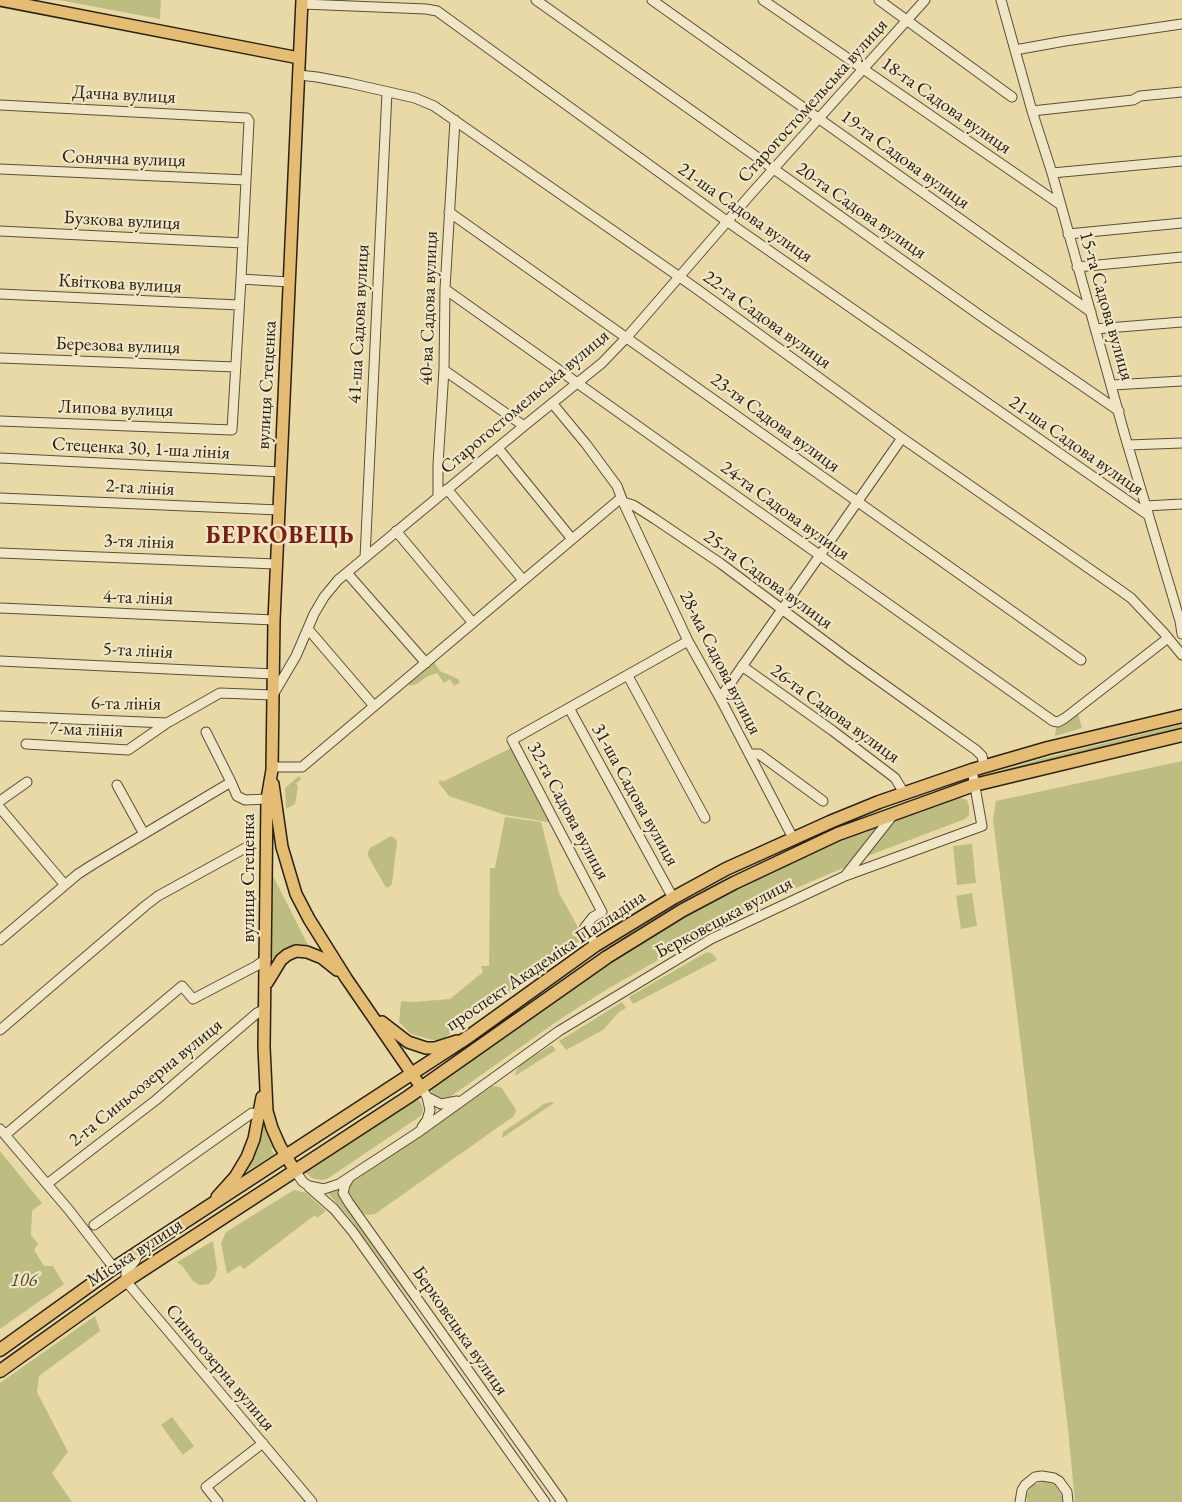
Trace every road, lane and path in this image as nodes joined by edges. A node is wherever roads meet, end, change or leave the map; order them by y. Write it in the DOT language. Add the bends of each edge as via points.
graph roads {
  1 [pos="0,0"];
  2 [pos="536,0"];
  3 [pos="652,0"];
  4 [pos="763,0"];
  5 [pos="879,0"];
  6 [pos="925,0"];
  7 [pos="1001,0"];
  8 [pos="302,2"];
  9 [pos="907,20"];
  10 [pos="1182,24"];
  11 [pos="1015,50"];
  12 [pos="300,58"];
  13 [pos="864,68"];
  14 [pos="299,76"];
  15 [pos="387,92"];
  16 [pos="1182,92"];
  17 [pos="1012,96"];
  18 [pos="0,104"];
  19 [pos="1032,111"];
  20 [pos="819,118"];
  21 [pos="455,120"];
  22 [pos="1182,161"];
  23 [pos="775,169"];
  24 [pos="0,170"];
  25 [pos="1052,172"];
  26 [pos="246,180"];
  27 [pos="1060,206"];
  28 [pos="449,212"];
  29 [pos="728,222"];
  30 [pos="1182,223"];
  31 [pos="0,231"];
  32 [pos="1068,234"];
  33 [pos="243,243"];
  34 [pos="1182,257"];
  35 [pos="1077,267"];
  36 [pos="679,278"];
  37 [pos="241,279"];
  38 [pos="290,282"];
  39 [pos="445,289"];
  40 [pos="0,294"];
  41 [pos="239,305"];
  42 [pos="1091,312"];
  43 [pos="1182,322"];
  44 [pos="1095,329"];
  45 [pos="627,337"];
  46 [pos="0,358"];
  47 [pos="236,367"];
  48 [pos="444,370"];
  49 [pos="1182,381"];
  50 [pos="578,383"];
  51 [pos="1112,385"];
  52 [pos="552,403"];
  53 [pos="1119,411"];
  54 [pos="0,421"];
  55 [pos="524,426"];
  56 [pos="902,438"];
  57 [pos="1182,443"];
  58 [pos="1128,445"];
  59 [pos="498,448"];
  60 [pos="0,458"];
  61 [pos="281,472"];
  62 [pos="447,489"];
  63 [pos="438,496"];
  64 [pos="0,498"];
  65 [pos="622,500"];
  66 [pos="856,501"];
  67 [pos="1182,504"];
  68 [pos="279,510"];
  69 [pos="1147,511"];
  70 [pos="396,531"];
  71 [pos="572,539"];
  72 [pos="0,553"];
  73 [pos="820,557"];
  74 [pos="365,558"];
  75 [pos="276,564"];
  76 [pos="347,572"];
  77 [pos="523,580"];
  78 [pos="0,608"];
  79 [pos="782,611"];
  80 [pos="1182,612"];
  81 [pos="274,620"];
  82 [pos="1180,621"];
  83 [pos="473,623"];
  84 [pos="308,629"];
  85 [pos="1182,634"];
  86 [pos="1168,638"];
  87 [pos="688,641"];
  88 [pos="1182,655"];
  89 [pos="1081,660"];
  90 [pos="0,661"];
  91 [pos="426,663"];
  92 [pos="742,666"];
  93 [pos="274,674"];
  94 [pos="628,676"];
  95 [pos="274,695"];
  96 [pos="720,698"];
  97 [pos="374,706"];
  98 [pos="569,708"];
  99 [pos="0,716"];
  100 [pos="1182,716"];
  101 [pos="167,723"];
  102 [pos="206,732"];
  103 [pos="1182,735"];
  104 [pos="26,744"];
  105 [pos="749,754"];
  106 [pos="984,766"];
  107 [pos="272,770"];
  108 [pos="972,770"];
  109 [pos="27,782"];
  110 [pos="231,782"];
  111 [pos="118,785"];
  112 [pos="974,785"];
  113 [pos="904,793"];
  114 [pos="266,799"];
  115 [pos="0,801"];
  116 [pos="823,801"];
  117 [pos="0,808"];
  118 [pos="895,812"];
  119 [pos="705,818"];
  120 [pos="144,834"];
  121 [pos="793,838"];
  122 [pos="248,846"];
  123 [pos="845,876"];
  124 [pos="65,885"];
  125 [pos="674,898"];
  126 [pos="0,940"];
  127 [pos="596,945"];
  128 [pos="266,959"];
  129 [pos="346,978"];
  130 [pos="266,985"];
  131 [pos="365,1005"];
  132 [pos="265,1008"];
  133 [pos="0,1030"];
  134 [pos="468,1037"];
  135 [pos="412,1074"];
  136 [pos="266,1084"];
  137 [pos="424,1092"];
  138 [pos="465,1099"];
  139 [pos="259,1115"];
  140 [pos="3,1132"];
  141 [pos="417,1132"];
  142 [pos="286,1156"];
  143 [pos="295,1171"];
  144 [pos="350,1177"];
  145 [pos="47,1184"];
  146 [pos="309,1186"];
  147 [pos="204,1209"];
  148 [pos="94,1225"];
  149 [pos="139,1252"];
  150 [pos="114,1268"];
  151 [pos="126,1281"];
  152 [pos="0,1350"];
  153 [pos="0,1371"];
  154 [pos="263,1443"];
  155 [pos="1068,1501"];
  156 [pos="218,1502"];
  157 [pos="312,1502"];
  158 [pos="545,1502"];
  159 [pos="562,1502"];
  160 [pos="1020,1502"];
  1 -- 12 [label="main road"];
  2 -- 23 [label="street, 20-та Садова вулиця"];
  3 -- 20 [label="street, 19-та Садова вулиця"];
  4 -- 13 [label="street, 18-та Садова вулиця"];
  5 -- 9 [label="street"];
  6 -- 9 [label="street, Старогостомельська вулиця"];
  7 -- 11 [label="street, 15-та Садова вулиця"];
  8 -- 12 [label="main road, вулиця Стеценка"];
  8 -- 29 [label="street, 21-ша Садова вулиця" via="437,11"];
  9 -- 13 [label="street, Старогостомельська вулиця"];
  9 -- 17 [label="street"];
  10 -- 11 [label="street"];
  11 -- 19 [label="street, 15-та Садова вулиця"];
  12 -- 14 [label="main road, вулиця Стеценка"];
  13 -- 20 [label="street, Старогостомельська вулиця"];
  13 -- 27 [label="street, 18-та Садова вулиця"];
  14 -- 15 [label="street, 22-га Садова вулиця" via="317,76"];
  14 -- 38 [label="main road, вулиця Стеценка"];
  15 -- 21 [label="street, 22-га Садова вулиця" via="415,98"];
  15 -- 74 [label="street, 41-ша Садова вулиця"];
  16 -- 19 [label="street"];
  18 -- 26 [label="street, Дачна вулиця" via="247,118"];
  19 -- 25 [label="street, 15-та Садова вулиця"];
  20 -- 23 [label="street, Старогостомельська вулиця"];
  20 -- 42 [label="street, 19-та Садова вулиця"];
  21 -- 28 [label="street, 40-ва Садова вулиця"];
  21 -- 36 [label="street, 22-га Садова вулиця"];
  22 -- 25 [label="street"];
  23 -- 29 [label="street, Старогостомельська вулиця"];
  23 -- 53 [label="street, 20-та Садова вулиця"];
  24 -- 26 [label="street, Сонячна вулиця"];
  25 -- 27 [label="street, 15-та Садова вулиця"];
  26 -- 33 [label="street"];
  27 -- 32 [label="street, 15-та Садова вулиця"];
  28 -- 39 [label="street, 40-ва Садова вулиця"];
  28 -- 45 [label="street, 23-тя Садова вулиця"];
  29 -- 36 [label="street, Старогостомельська вулиця"];
  29 -- 69 [label="street, 21-ша Садова вулиця"];
  30 -- 32 [label="street"];
  31 -- 33 [label="street, Бузкова вулиця"];
  32 -- 35 [label="street, 15-та Садова вулиця"];
  33 -- 37 [label="street"];
  34 -- 35 [label="street"];
  35 -- 42 [label="street, 15-та Садова вулиця"];
  36 -- 45 [label="street, Старогостомельська вулиця"];
  36 -- 56 [label="street, 22-га Садова вулиця"];
  37 -- 38 [label="street"];
  37 -- 41 [label="street"];
  38 -- 61 [label="main road, вулиця Стеценка"];
  39 -- 48 [label="street, 40-ва Садова вулиця"];
  39 -- 50 [label="street, 24-та Садова вулиця"];
  40 -- 41 [label="street, Квіткова вулиця"];
  41 -- 47 [label="street"];
  42 -- 44 [label="street, 15-та Садова вулиця"];
  43 -- 44 [label="street"];
  44 -- 51 [label="street, 15-та Садова вулиця"];
  45 -- 50 [label="street, Старогостомельська вулиця"];
  45 -- 66 [label="street, 23-тя Садова вулиця"];
  46 -- 47 [label="street, Березова вулиця"];
  47 -- 54 [label="street, Липова вулиця" via="234,427 231,430"];
  48 -- 55 [label="street"];
  48 -- 63 [label="street, 40-ва Садова вулиця"];
  49 -- 51 [label="street"];
  50 -- 52 [label="street, Старогостомельська вулиця"];
  50 -- 73 [label="street, 24-та Садова вулиця"];
  51 -- 53 [label="street, 15-та Садова вулиця"];
  52 -- 55 [label="street, Старогостомельська вулиця"];
  52 -- 65 [label="street" via="617,486"];
  53 -- 58 [label="street, 15-та Садова вулиця"];
  55 -- 59 [label="street, Старогостомельська вулиця"];
  56 -- 66 [label="street"];
  56 -- 86 [label="street, 22-га Садова вулиця" via="1131,598"];
  57 -- 58 [label="street"];
  58 -- 69 [label="street, 15-та Садова вулиця"];
  59 -- 62 [label="street, Старогостомельська вулиця"];
  59 -- 71 [label="street"];
  60 -- 61 [label="street, Стеценка 30, 1-ша лінія"];
  61 -- 68 [label="main road, вулиця Стеценка"];
  62 -- 63 [label="street, Старогостомельська вулиця"];
  62 -- 77 [label="street"];
  63 -- 70 [label="street, Старогостомельська вулиця"];
  64 -- 68 [label="street, 2-га лінія"];
  65 -- 71 [label="street"];
  65 -- 79 [label="street, 25-та Садова вулиця" via="655,518"];
  65 -- 87 [label="street, 28-ма Садова вулиця"];
  66 -- 73 [label="street"];
  66 -- 89 [label="street, 23-тя Садова вулиця"];
  67 -- 69 [label="street"];
  68 -- 75 [label="main road, вулиця Стеценка"];
  69 -- 82 [label="street, 15-та Садова вулиця"];
  70 -- 74 [label="street, Старогостомельська вулиця"];
  70 -- 83 [label="street"];
  71 -- 77 [label="street"];
  72 -- 75 [label="street, 3-тя лінія"];
  73 -- 79 [label="street"];
  73 -- 86 [label="street, 24-та Садова вулиця" via="1058,722"];
  74 -- 76 [label="street, Старогостомельська вулиця"];
  75 -- 81 [label="main road, вулиця Стеценка"];
  76 -- 84 [label="street, Старогостомельська вулиця" via="324,598"];
  76 -- 91 [label="street"];
  77 -- 83 [label="street"];
  78 -- 81 [label="street, 4-та лінія"];
  79 -- 92 [label="street"];
  79 -- 106 [label="street, 25-та Садова вулиця" via="976,750 982,756"];
  80 -- 82 [label="street"];
  81 -- 93 [label="main road, вулиця Стеценка"];
  82 -- 85 [label="street"];
  83 -- 91 [label="street"];
  84 -- 95 [label="street, Старогостомельська вулиця"];
  84 -- 97 [label="street"];
  86 -- 88 [label="street, 22-га Садова вулиця"];
  87 -- 94 [label="street"];
  87 -- 96 [label="street, 28-ма Садова вулиця"];
  90 -- 93 [label="street, 5-та лінія"];
  91 -- 97 [label="street"];
  92 -- 96 [label="street"];
  92 -- 113 [label="street, 26-та Садова вулиця" via="895,778"];
  93 -- 95 [label="main road, вулиця Стеценка"];
  94 -- 98 [label="street"];
  94 -- 119 [label="street"];
  95 -- 101 [label="street, 6-та лінія" via="220,693"];
  95 -- 107 [label="main road, вулиця Стеценка"];
  96 -- 105 [label="street, 28-ма Садова вулиця"];
  97 -- 107 [label="street" via="302,767"];
  98 -- 125 [label="street, 31-ша Садова вулиця"];
  98 -- 127 [label="street, 32-га Садова вулиця" via="512,740 602,912 585,927"];
  99 -- 101 [label="street, 6-та лінія"];
  100 -- 106 [label="highway, проспект Академіка Палладіна"];
  101 -- 104 [label="street, 7-ма лінія" via="128,750"];
  102 -- 110 [label="street"];
  103 -- 112 [label="highway, проспект Академіка Палладіна"];
  105 -- 116 [label="street" via="758,754"];
  105 -- 121 [label="street, 28-ма Садова вулиця"];
  106 -- 108 [label="highway, проспект Академіка Палладіна"];
  107 -- 114 [label="main road, вулиця Стеценка"];
  107 -- 129 [label="main road, вулиця Стеценка" via="282,847 296,894"];
  108 -- 112 [label="street"];
  108 -- 113 [label="highway, проспект Академіка Палладіна"];
  109 -- 115 [label="street"];
  110 -- 114 [label="street" via="237,796 245,800"];
  110 -- 120 [label="street"];
  111 -- 120 [label="street"];
  112 -- 118 [label="highway, проспект Академіка Палладіна"];
  112 -- 123 [label="street, Берковецька вулиця" via="982,826"];
  113 -- 121 [label="highway, проспект Академіка Палладіна"];
  114 -- 128 [label="main road, вулиця Стеценка"];
  117 -- 124 [label="street"];
  118 -- 123 [label="street"];
  118 -- 137 [label="highway, проспект Академіка Палладіна" via="798,852 683,910 607,957"];
  120 -- 124 [label="street"];
  121 -- 125 [label="highway, проспект Академіка Палладіна"];
  122 -- 133 [label="street" via="151,901"];
  123 -- 138 [label="street, Берковецька вулиця" via="755,917 695,949 559,1031"];
  124 -- 126 [label="street"];
  125 -- 127 [label="highway, проспект Академіка Палладіна"];
  127 -- 134 [label="highway, проспект Академіка Палладіна"];
  128 -- 130 [label="main road, вулиця Стеценка"];
  128 -- 140 [label="street" via="194,999 182,986"];
  129 -- 130 [label="main road" via="322,958 308,952 296,952 281,960"];
  129 -- 131 [label="main road"];
  130 -- 132 [label="main road, вулиця Стеценка"];
  131 -- 134 [label="main road" via="408,1042 426,1048"];
  131 -- 135 [label="main road"];
  132 -- 136 [label="main road, вулиця Стеценка"];
  132 -- 145 [label="street, 2-га Синьоозерна вулиця" via="156,1100"];
  134 -- 135 [label="highway, проспект Академіка Палладіна"];
  135 -- 137 [label="main road"];
  135 -- 142 [label="highway, проспект Академіка Палладіна"];
  136 -- 139 [label="main road"];
  136 -- 142 [label="main road" via="267,1111"];
  137 -- 138 [label="street, Берковецька вулиця" via="437,1103"];
  137 -- 141 [label="street, Берковецька вулиця" via="429,1116"];
  137 -- 143 [label="highway, проспект Академіка Палладіна"];
  138 -- 141 [label="street, Берковецька вулиця"];
  139 -- 147 [label="main road" via="244,1164 227,1188"];
  139 -- 148 [label="street" via="252,1113"];
  140 -- 145 [label="street"];
  141 -- 144 [label="street, Берковецька вулиця"];
  142 -- 143 [label="main road"];
  142 -- 147 [label="highway, Міська вулиця"];
  143 -- 146 [label="street, Берковецька вулиця"];
  143 -- 151 [label="highway, Міська вулиця"];
  144 -- 146 [label="street, Берковецька вулиця" via="330,1188"];
  144 -- 159 [label="street, Берковецька вулиця" via="344,1185 349,1203"];
  145 -- 150 [label="street"];
  146 -- 158 [label="street, Берковецька вулиця" via="350,1227"];
  147 -- 149 [label="highway, Міська вулиця"];
  149 -- 150 [label="highway, Міська вулиця"];
  149 -- 151 [label="street" via="126,1272"];
  150 -- 152 [label="highway, Міська вулиця"];
  151 -- 153 [label="highway, Міська вулиця"];
  151 -- 154 [label="street, Синьоозерна вулиця"];
  154 -- 156 [label="street" via="206,1487"];
  154 -- 157 [label="street, Синьоозерна вулиця"];
  155 -- 160 [label="street" via="1067,1492 1059,1481 1042,1476 1025,1485"];
}
